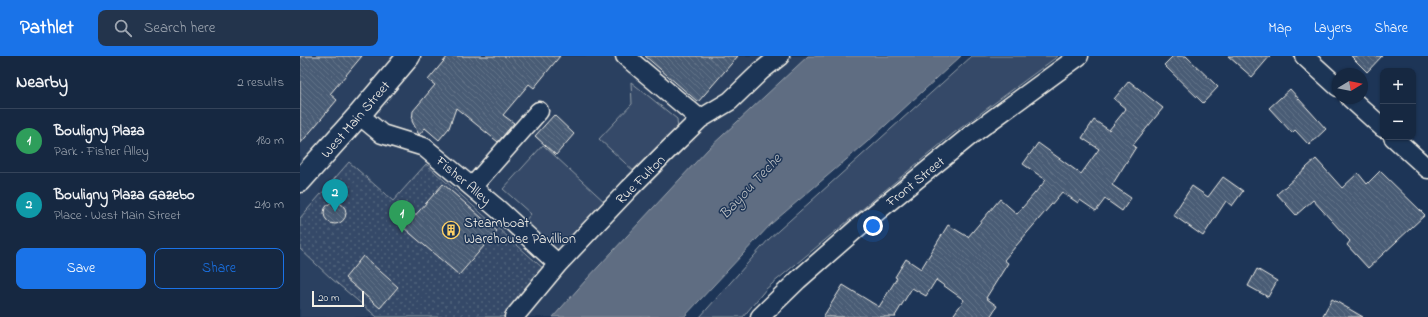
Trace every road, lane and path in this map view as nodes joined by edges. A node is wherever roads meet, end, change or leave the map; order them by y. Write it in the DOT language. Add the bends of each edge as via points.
graph roads {
  1 [pos="409,56"];
  2 [pos="625,56"];
  3 [pos="780,56"];
  4 [pos="1079,56"];
  5 [pos="1304,56"];
  6 [pos="1332,82"];
  7 [pos="1357,104"];
  8 [pos="538,110"];
  9 [pos="359,115"];
  10 [pos="700,120"];
  11 [pos="1380,125"];
  12 [pos="1396,140"];
  13 [pos="1428,168"];
  14 [pos="300,181"];
  15 [pos="472,187"];
  16 [pos="558,264"];
  17 [pos="514,317"];
  18 [pos="760,317"];
  1 -- 9 [label="main road, West Main Street"];
  2 -- 10 [label="street"];
  3 -- 10 [label="street, Rue Fulton" via="730,101"];
  4 -- 18 [label="street, Front Street" via="971,135 863,223"];
  5 -- 6 [label="street"];
  7 -- 11 [label="street"];
  8 -- 15 [label="street"];
  9 -- 14 [label="main road, West Main Street"];
  9 -- 15 [label="street, Fisher Alley" via="382,134 424,147"];
  10 -- 16 [label="street, Rue Fulton" via="630,188"];
  12 -- 13 [label="street"];
  15 -- 16 [label="street, Fisher Alley"];
  16 -- 17 [label="street, Rue Fulton"];
}
